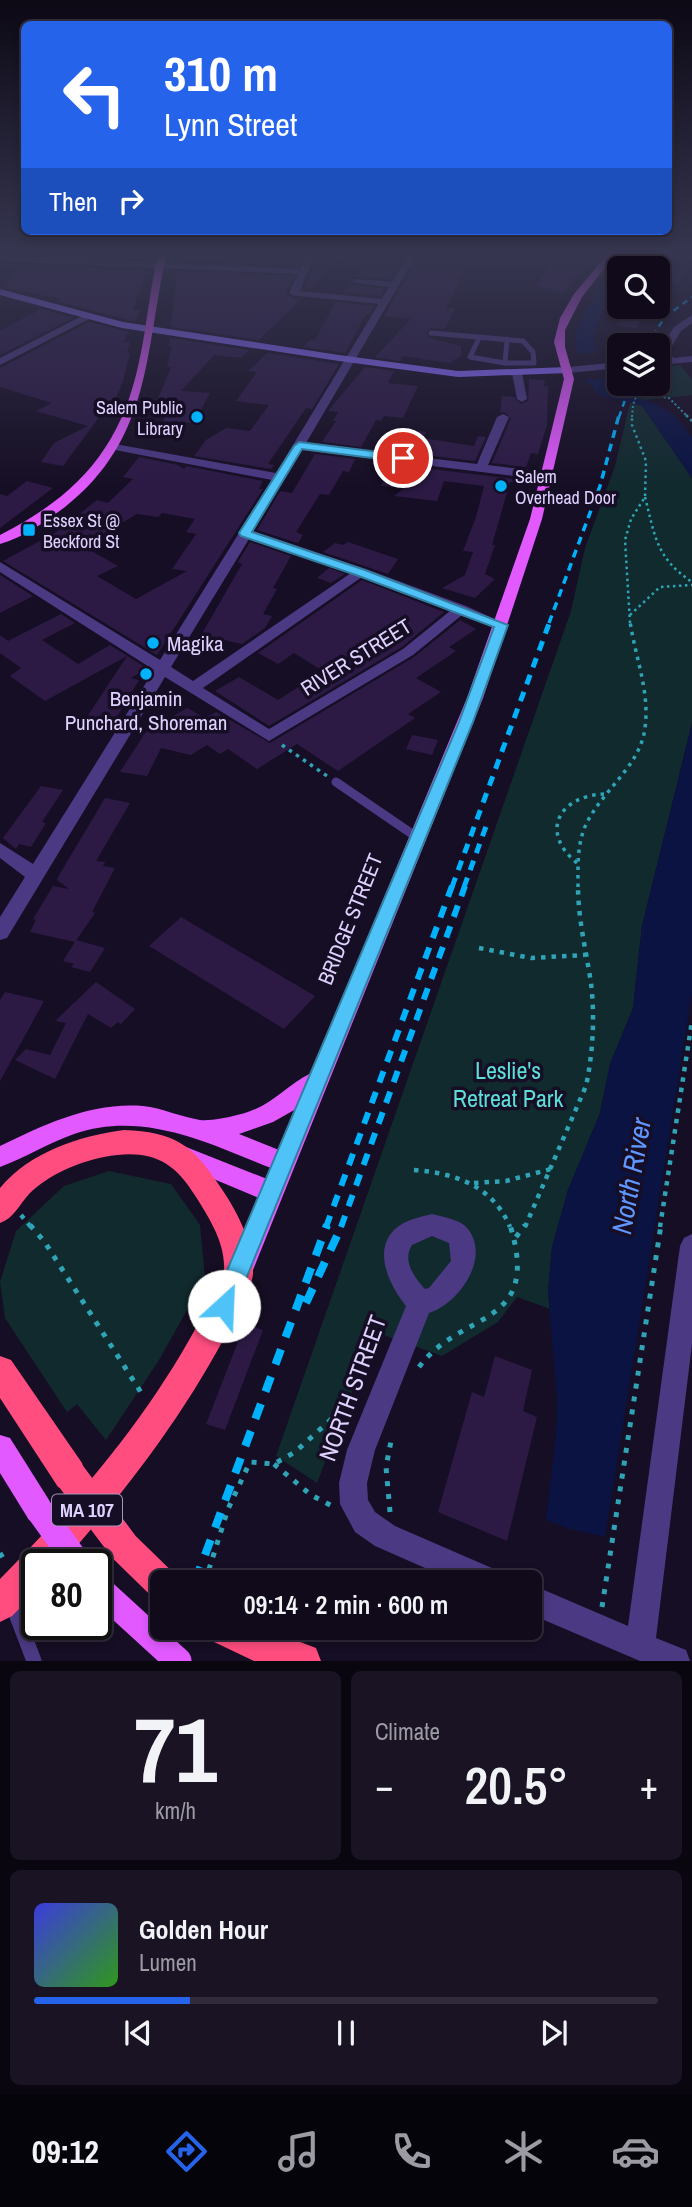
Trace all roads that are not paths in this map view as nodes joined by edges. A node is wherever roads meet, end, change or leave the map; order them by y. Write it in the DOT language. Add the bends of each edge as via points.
graph roads {
  1 [pos="54,334"];
  2 [pos="148,334"];
  3 [pos="185,334"];
  4 [pos="367,334"];
  5 [pos="436,334"];
  6 [pos="560,334"];
  7 [pos="479,338"];
  8 [pos="508,339"];
  9 [pos="351,359"];
  10 [pos="692,359"];
  11 [pos="670,361"];
  12 [pos="0,362"];
  13 [pos="505,363"];
  14 [pos="607,366"];
  15 [pos="568,370"];
  16 [pos="517,373"];
  17 [pos="522,399"];
  18 [pos="503,417"];
  19 [pos="299,446"];
  20 [pos="115,447"];
  21 [pos="481,468"];
  22 [pos="546,476"];
  23 [pos="278,477"];
  24 [pos="245,533"];
  25 [pos="0,540"];
  26 [pos="0,566"];
  27 [pos="361,572"];
  28 [pos="461,609"];
  29 [pos="501,625"];
  30 [pos="163,668"];
  31 [pos="194,687"];
  32 [pos="336,782"];
  33 [pos="418,838"];
  34 [pos="0,849"];
  35 [pos="36,875"];
  36 [pos="0,933"];
  37 [pos="320,1076"];
  38 [pos="196,1130"];
  39 [pos="178,1154"];
  40 [pos="0,1157"];
  41 [pos="284,1162"];
  42 [pos="34,1173"];
  43 [pos="272,1192"];
  44 [pos="0,1195"];
  45 [pos="10,1212"];
  46 [pos="692,1246"];
  47 [pos="238,1276"];
  48 [pos="420,1303"];
  49 [pos="0,1371"];
  50 [pos="0,1448"];
  51 [pos="51,1549"];
  52 [pos="67,1549"];
  53 [pos="463,1570"];
  54 [pos="150,1573"];
  55 [pos="21,1582"];
  56 [pos="5,1600"];
  57 [pos="112,1603"];
  58 [pos="542,1604"];
  59 [pos="252,1640"];
  60 [pos="640,1646"];
  61 [pos="34,1661"];
  62 [pos="178,1661"];
  63 [pos="303,1661"];
  64 [pos="675,1661"];
  1 -- 12 [label="street"];
  2 -- 20 [label="main road" via="136,398"];
  3 -- 9 [label="street"];
  4 -- 9 [label="street"];
  5 -- 7 [label="lane"];
  6 -- 15 [label="main road, BRIDGE STREET / MA 107" via="560,353"];
  7 -- 8 [label="lane"];
  7 -- 13 [label="lane" via="470,357"];
  8 -- 13 [label="lane"];
  8 -- 13 [label="lane" via="523,341 533,352 534,363"];
  9 -- 16 [label="street" via="458,374"];
  9 -- 19 [label="street"];
  10 -- 11 [label="street"];
  14 -- 15 [label="street"];
  15 -- 16 [label="street"];
  15 -- 22 [label="main road, BRIDGE STREET / MA 107"];
  16 -- 17 [label="street"];
  18 -- 21 [label="street"];
  19 -- 21 [label="street"];
  19 -- 23 [label="street"];
  20 -- 23 [label="street"];
  20 -- 25 [label="main road" via="63,502"];
  21 -- 22 [label="street"];
  22 -- 29 [label="main road, BRIDGE STREET / MA 107" via="533,533"];
  23 -- 24 [label="street"];
  24 -- 27 [label="street"];
  24 -- 30 [label="street"];
  26 -- 30 [label="street"];
  27 -- 28 [label="street"];
  27 -- 31 [label="street"];
  28 -- 29 [label="street"];
  28 -- 31 [label="street, RIVER STREET" via="408,652 269,736"];
  29 -- 33 [label="main road, BRIDGE STREET / MA 107"];
  30 -- 31 [label="street"];
  30 -- 35 [label="street"];
  32 -- 33 [label="lane"];
  33 -- 37 [label="main road, BRIDGE STREET / MA 107"];
  34 -- 35 [label="street"];
  35 -- 36 [label="street"];
  37 -- 38 [label="main road" via="280,1109 257,1120 230,1128"];
  37 -- 41 [label="main road, BRIDGE STREET / MA 107"];
  38 -- 40 [label="main road" via="138,1116 101,1116"];
  38 -- 41 [label="main road"];
  39 -- 42 [label="highway" via="155,1146 114,1143 84,1150"];
  39 -- 43 [label="main road"];
  39 -- 47 [label="highway" via="217,1205"];
  41 -- 43 [label="main road, BRIDGE STREET / MA 107"];
  42 -- 44 [label="main road"];
  42 -- 45 [label="highway"];
  43 -- 47 [label="main road, BRIDGE STREET / MA 107"];
  46 -- 60 [label="street"];
  47 -- 51 [label="highway, BRIDGE STREET / MA 107" via="206,1342 147,1433"];
  48 -- 53 [label="street, NORTH STREET" via="361,1450 353,1483 354,1504 365,1522 394,1541"];
  49 -- 54 [label="highway, bridge" via="104,1523"];
  50 -- 52 [label="main road, bridge"];
  55 -- 56 [label="highway, BRIDGE STREET / MA 107"];
  56 -- 61 [label="lane"];
  57 -- 62 [label="main road, bridge"];
  58 -- 60 [label="street"];
  59 -- 63 [label="highway"];
  60 -- 64 [label="street"];
}
